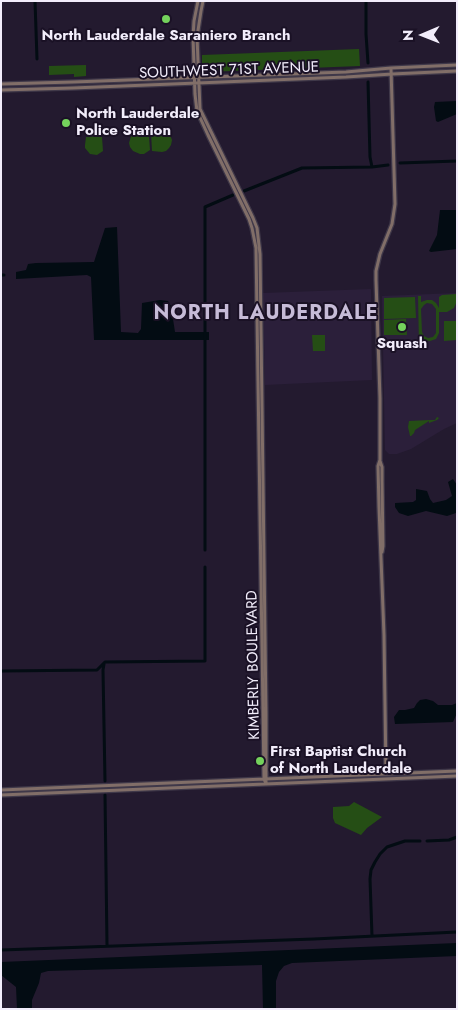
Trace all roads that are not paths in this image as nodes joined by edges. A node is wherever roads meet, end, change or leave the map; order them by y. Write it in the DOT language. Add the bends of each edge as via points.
graph roads {
  1 [pos="198,1"];
  2 [pos="203,1"];
  3 [pos="391,68"];
  4 [pos="456,68"];
  5 [pos="392,74"];
  6 [pos="194,77"];
  7 [pos="198,77"];
  8 [pos="194,83"];
  9 [pos="199,83"];
  10 [pos="1,84"];
  11 [pos="1,90"];
  12 [pos="258,359"];
  13 [pos="262,381"];
  14 [pos="261,511"];
  15 [pos="457,771"];
  16 [pos="386,774"];
  17 [pos="457,776"];
  18 [pos="265,779"];
  19 [pos="266,784"];
  20 [pos="1,790"];
  21 [pos="1,795"];
  1 -- 6 [label="street, KIMBERLY BOULEVARD" via="193,37"];
  2 -- 7 [label="street, KIMBERLY BOULEVARD" via="198,37"];
  3 -- 4 [label="street, SOUTHWEST 71ST AVENUE"];
  3 -- 5 [label="street"];
  3 -- 7 [label="street, SOUTHWEST 71ST AVENUE"];
  4 -- 5 [label="street, SOUTHWEST 71ST AVENUE" via="442,72"];
  5 -- 9 [label="street, SOUTHWEST 71ST AVENUE"];
  5 -- 16 [label="street" via="395,204 392,224 376,271"];
  6 -- 7 [label="street, SOUTHWEST 71ST AVENUE"];
  6 -- 8 [label="street, KIMBERLY BOULEVARD"];
  6 -- 10 [label="street, SOUTHWEST 71ST AVENUE"];
  7 -- 9 [label="street, KIMBERLY BOULEVARD"];
  8 -- 9 [label="street, SOUTHWEST 71ST AVENUE"];
  8 -- 11 [label="street, SOUTHWEST 71ST AVENUE"];
  8 -- 12 [label="street, KIMBERLY BOULEVARD" via="197,111 249,219 255,240"];
  9 -- 13 [label="street, KIMBERLY BOULEVARD" via="203,117 258,234"];
  12 -- 13 [label="street"];
  12 -- 14 [label="street, KIMBERLY BOULEVARD"];
  13 -- 14 [label="street, KIMBERLY BOULEVARD"];
  14 -- 18 [label="street, KIMBERLY BOULEVARD"];
  15 -- 16 [label="street"];
  16 -- 18 [label="street"];
  17 -- 19 [label="street"];
  18 -- 19 [label="street, KIMBERLY BOULEVARD"];
  18 -- 20 [label="street"];
  19 -- 21 [label="street"];
}
